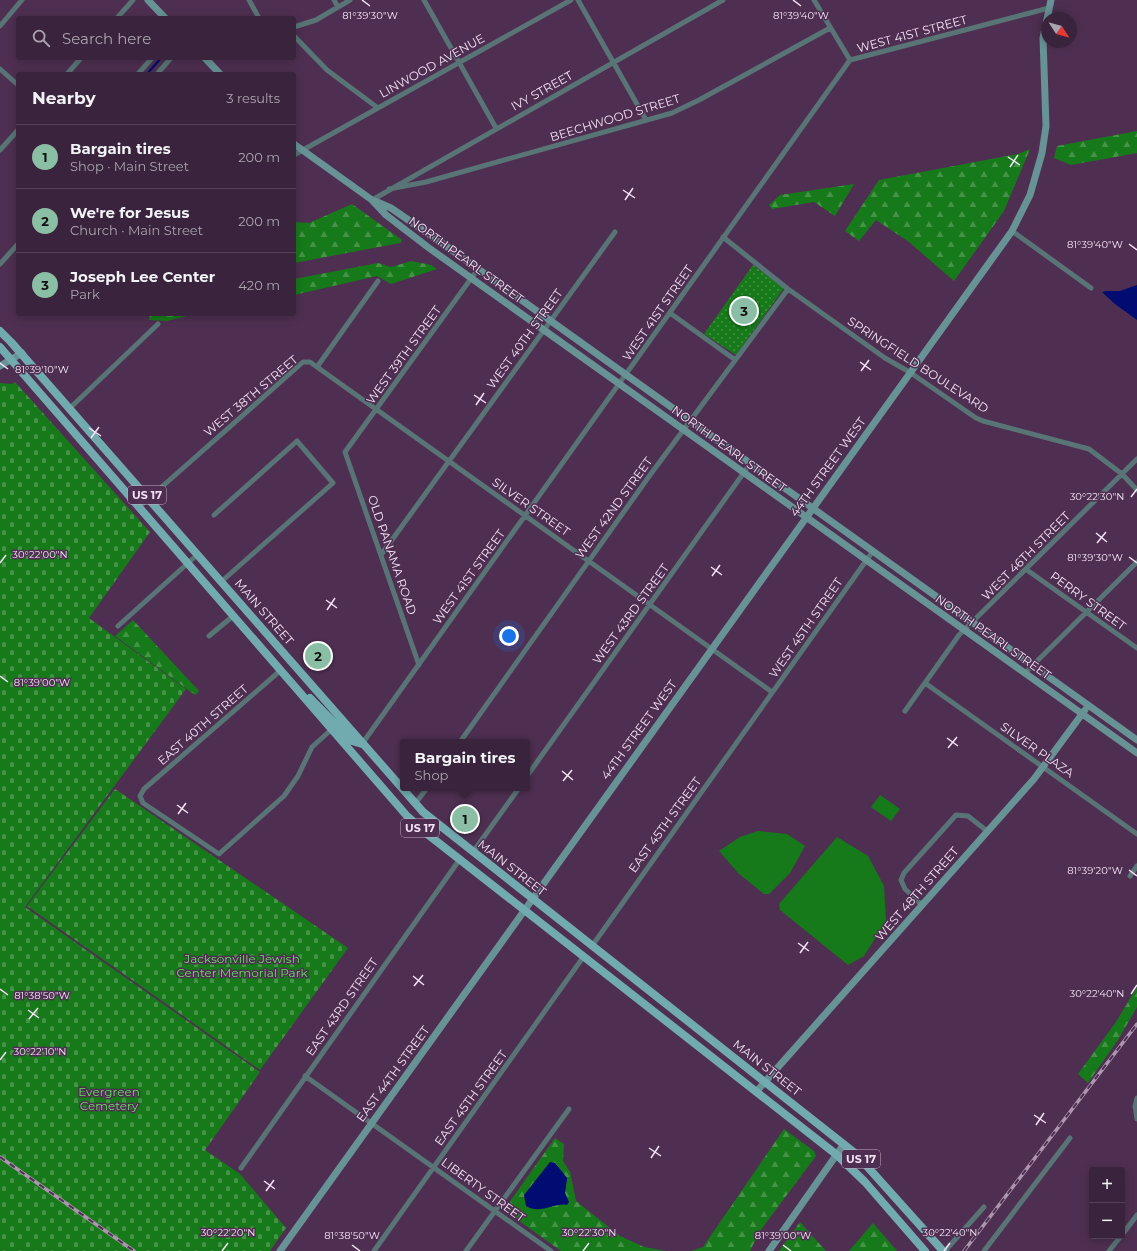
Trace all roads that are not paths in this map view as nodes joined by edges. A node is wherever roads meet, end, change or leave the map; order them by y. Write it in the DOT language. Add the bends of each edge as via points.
graph roads {
  1 [pos="22,0"];
  2 [pos="133,0"];
  3 [pos="148,0"];
  4 [pos="248,0"];
  5 [pos="334,0"];
  6 [pos="350,0"];
  7 [pos="424,0"];
  8 [pos="571,0"];
  9 [pos="578,0"];
  10 [pos="723,0"];
  11 [pos="814,0"];
  12 [pos="1051,0"];
  13 [pos="338,7"];
  14 [pos="1049,8"];
  15 [pos="119,16"];
  16 [pos="163,16"];
  17 [pos="258,16"];
  18 [pos="0,26"];
  19 [pos="296,26"];
  20 [pos="830,28"];
  21 [pos="296,38"];
  22 [pos="79,60"];
  23 [pos="150,60"];
  24 [pos="169,60"];
  25 [pos="207,60"];
  26 [pos="850,60"];
  27 [pos="460,63"];
  28 [pos="614,63"];
  29 [pos="0,69"];
  30 [pos="69,72"];
  31 [pos="140,72"];
  32 [pos="159,72"];
  33 [pos="218,72"];
  34 [pos="16,83"];
  35 [pos="378,108"];
  36 [pos="646,120"];
  37 [pos="496,128"];
  38 [pos="16,132"];
  39 [pos="296,146"];
  40 [pos="0,150"];
  41 [pos="302,150"];
  42 [pos="296,154"];
  43 [pos="390,189"];
  44 [pos="372,200"];
  45 [pos="1012,231"];
  46 [pos="615,232"];
  47 [pos="723,237"];
  48 [pos="16,246"];
  49 [pos="0,264"];
  50 [pos="478,269"];
  51 [pos="471,278"];
  52 [pos="378,281"];
  53 [pos="1091,288"];
  54 [pos="788,289"];
  55 [pos="670,313"];
  56 [pos="551,321"];
  57 [pos="158,324"];
  58 [pos="544,330"];
  59 [pos="0,332"];
  60 [pos="0,347"];
  61 [pos="22,353"];
  62 [pos="734,359"];
  63 [pos="10,360"];
  64 [pos="0,366"];
  65 [pos="317,367"];
  66 [pos="911,373"];
  67 [pos="626,375"];
  68 [pos="619,384"];
  69 [pos="70,408"];
  70 [pos="376,410"];
  71 [pos="690,420"];
  72 [pos="683,430"];
  73 [pos="345,452"];
  74 [pos="1137,459"];
  75 [pos="450,462"];
  76 [pos="750,464"];
  77 [pos="744,473"];
  78 [pos="1122,474"];
  79 [pos="1137,490"];
  80 [pos="150,498"];
  81 [pos="140,507"];
  82 [pos="812,508"];
  83 [pos="214,515"];
  84 [pos="526,516"];
  85 [pos="805,517"];
  86 [pos="873,551"];
  87 [pos="198,554"];
  88 [pos="381,556"];
  89 [pos="866,560"];
  90 [pos="588,561"];
  91 [pos="1137,562"];
  92 [pos="188,563"];
  93 [pos="1027,570"];
  94 [pos="222,581"];
  95 [pos="650,604"];
  96 [pos="1086,612"];
  97 [pos="233,616"];
  98 [pos="973,623"];
  99 [pos="118,626"];
  100 [pos="965,630"];
  101 [pos="209,636"];
  102 [pos="712,648"];
  103 [pos="1137,648"];
  104 [pos="419,665"];
  105 [pos="1033,665"];
  106 [pos="281,670"];
  107 [pos="1025,673"];
  108 [pos="925,683"];
  109 [pos="293,684"];
  110 [pos="772,692"];
  111 [pos="1089,706"];
  112 [pos="905,711"];
  113 [pos="1082,714"];
  114 [pos="756,716"];
  115 [pos="332,729"];
  116 [pos="462,739"];
  117 [pos="1137,740"];
  118 [pos="362,744"];
  119 [pos="1137,753"];
  120 [pos="1044,767"];
  121 [pos="530,772"];
  122 [pos="400,787"];
  123 [pos="404,791"];
  124 [pos="425,791"];
  125 [pos="517,791"];
  126 [pos="415,804"];
  127 [pos="986,831"];
  128 [pos="1137,834"];
  129 [pos="473,852"];
  130 [pos="460,859"];
  131 [pos="1137,866"];
  132 [pos="1130,876"];
  133 [pos="532,899"];
  134 [pos="922,905"];
  135 [pos="524,909"];
  136 [pos="592,946"];
  137 [pos="584,956"];
  138 [pos="305,1076"];
  139 [pos="765,1082"];
  140 [pos="756,1092"];
  141 [pos="1137,1098"];
  142 [pos="569,1109"];
  143 [pos="1137,1119"];
  144 [pos="371,1123"];
  145 [pos="1070,1138"];
  146 [pos="844,1144"];
  147 [pos="837,1155"];
  148 [pos="434,1166"];
  149 [pos="241,1168"];
  150 [pos="984,1207"];
  151 [pos="495,1211"];
  152 [pos="1137,1215"];
  153 [pos="1125,1231"];
  154 [pos="1119,1239"];
  155 [pos="280,1251"];
  156 [pos="374,1251"];
  157 [pos="466,1251"];
  158 [pos="551,1251"];
  159 [pos="769,1251"];
  160 [pos="925,1251"];
  161 [pos="944,1251"];
  162 [pos="984,1251"];
  163 [pos="1110,1251"];
  1 -- 18 [label="street"];
  2 -- 15 [label="street"];
  3 -- 16 [label="street"];
  4 -- 17 [label="street"];
  5 -- 13 [label="street"];
  6 -- 13 [label="street"];
  7 -- 27 [label="street"];
  8 -- 27 [label="street, LINWOOD AVENUE"];
  9 -- 28 [label="street"];
  10 -- 28 [label="street, IVY STREET"];
  11 -- 20 [label="street"];
  12 -- 14 [label="street, 44TH STREET WEST"];
  13 -- 19 [label="street" via="316,20"];
  14 -- 26 [label="street, WEST 41ST STREET"];
  14 -- 45 [label="street, 44TH STREET WEST" via="1042,38 1046,104 1044,142 1030,195"];
  20 -- 26 [label="street"];
  20 -- 36 [label="street, BEECHWOOD STREET" via="682,109"];
  21 -- 35 [label="street" via="327,70"];
  22 -- 30 [label="street"];
  23 -- 31 [label="street"];
  24 -- 32 [label="street"];
  25 -- 33 [label="street"];
  26 -- 47 [label="street, WEST 41ST STREET"];
  27 -- 35 [label="street, LINWOOD AVENUE"];
  27 -- 37 [label="street"];
  28 -- 36 [label="street"];
  28 -- 37 [label="street, IVY STREET"];
  29 -- 34 [label="street"];
  35 -- 41 [label="street, LINWOOD AVENUE"];
  36 -- 43 [label="street, BEECHWOOD STREET" via="426,182"];
  37 -- 43 [label="street, IVY STREET"];
  38 -- 40 [label="street"];
  39 -- 41 [label="street, NORTH PEARL STREET"];
  41 -- 42 [label="street, LINWOOD AVENUE"];
  41 -- 44 [label="street, NORTH PEARL STREET"];
  43 -- 44 [label="street, IVY STREET"];
  44 -- 50 [label="street, NORTH PEARL STREET" via="391,208"];
  44 -- 51 [label="street, NORTH PEARL STREET" via="386,215"];
  45 -- 53 [label="street"];
  45 -- 66 [label="street, 44TH STREET WEST"];
  46 -- 56 [label="street, WEST 40TH STREET"];
  47 -- 54 [label="street, SPRINGFIELD BOULEVARD"];
  47 -- 55 [label="street, WEST 41ST STREET"];
  48 -- 49 [label="street"];
  50 -- 51 [label="street, WEST 39TH STREET"];
  50 -- 56 [label="street, NORTH PEARL STREET"];
  51 -- 58 [label="street, NORTH PEARL STREET"];
  51 -- 70 [label="street, WEST 39TH STREET"];
  52 -- 65 [label="street, WEST 38TH STREET"];
  54 -- 62 [label="street, WEST 42ND STREET" via="744,350"];
  54 -- 66 [label="street, SPRINGFIELD BOULEVARD" via="885,358"];
  55 -- 62 [label="street"];
  55 -- 67 [label="street, WEST 41ST STREET"];
  56 -- 58 [label="street, WEST 40TH STREET"];
  56 -- 67 [label="street, NORTH PEARL STREET"];
  57 -- 69 [label="street"];
  58 -- 68 [label="street, NORTH PEARL STREET"];
  58 -- 75 [label="street, WEST 40TH STREET"];
  59 -- 61 [label="main road, MAIN STREET / US 17"];
  60 -- 63 [label="main road, US 17"];
  61 -- 63 [label="street"];
  61 -- 69 [label="main road, MAIN STREET / US 17"];
  62 -- 71 [label="street, WEST 42ND STREET"];
  63 -- 64 [label="street"];
  63 -- 81 [label="main road, US 17"];
  65 -- 70 [label="street, SILVER STREET"];
  65 -- 80 [label="street, WEST 38TH STREET" via="310,362 303,362"];
  66 -- 78 [label="street, SPRINGFIELD BOULEVARD" via="983,421 1089,449"];
  66 -- 82 [label="street, 44TH STREET WEST"];
  67 -- 68 [label="street, WEST 41ST STREET"];
  67 -- 71 [label="street, NORTH PEARL STREET"];
  68 -- 72 [label="street, NORTH PEARL STREET"];
  68 -- 84 [label="street, WEST 41ST STREET"];
  69 -- 80 [label="main road, MAIN STREET / US 17"];
  70 -- 73 [label="street, WEST 39TH STREET"];
  70 -- 75 [label="street, SILVER STREET"];
  71 -- 72 [label="street, WEST 42ND STREET"];
  71 -- 76 [label="street, NORTH PEARL STREET"];
  72 -- 77 [label="street, NORTH PEARL STREET"];
  72 -- 90 [label="street, WEST 42ND STREET"];
  73 -- 88 [label="street, OLD PANAMA ROAD"];
  74 -- 78 [label="street, WEST 46TH STREET"];
  75 -- 84 [label="street, SILVER STREET"];
  75 -- 88 [label="street, WEST 40TH STREET"];
  76 -- 77 [label="street, WEST 43RD STREET"];
  76 -- 82 [label="street, NORTH PEARL STREET"];
  77 -- 85 [label="street, NORTH PEARL STREET"];
  77 -- 95 [label="street, WEST 43RD STREET"];
  78 -- 79 [label="street, SPRINGFIELD BOULEVARD"];
  78 -- 93 [label="street, WEST 46TH STREET"];
  80 -- 81 [label="street, WEST 38TH STREET"];
  80 -- 87 [label="main road, MAIN STREET / US 17"];
  81 -- 92 [label="main road, US 17"];
  82 -- 85 [label="street, 44TH STREET WEST"];
  82 -- 86 [label="street, NORTH PEARL STREET"];
  83 -- 94 [label="street" via="297,441 333,483"];
  84 -- 90 [label="street, SILVER STREET"];
  84 -- 104 [label="street, WEST 41ST STREET"];
  85 -- 89 [label="street, NORTH PEARL STREET"];
  85 -- 102 [label="street, 44TH STREET WEST"];
  86 -- 89 [label="street, WEST 45TH STREET"];
  86 -- 98 [label="street, NORTH PEARL STREET"];
  87 -- 92 [label="street"];
  87 -- 94 [label="main road, MAIN STREET / US 17"];
  88 -- 104 [label="street, OLD PANAMA ROAD"];
  89 -- 100 [label="street, NORTH PEARL STREET"];
  89 -- 110 [label="street, WEST 45TH STREET"];
  90 -- 95 [label="street, SILVER STREET"];
  90 -- 116 [label="street, WEST 42ND STREET"];
  91 -- 96 [label="street"];
  92 -- 97 [label="main road, US 17"];
  92 -- 99 [label="street"];
  93 -- 96 [label="street, PERRY STREET"];
  93 -- 98 [label="street, WEST 46TH STREET"];
  94 -- 118 [label="main road, MAIN STREET / US 17"];
  95 -- 102 [label="street, SILVER STREET"];
  95 -- 121 [label="street, WEST 43RD STREET"];
  96 -- 103 [label="street, PERRY STREET"];
  96 -- 105 [label="street"];
  97 -- 101 [label="street"];
  97 -- 106 [label="main road, US 17"];
  98 -- 100 [label="street, WEST 46TH STREET"];
  98 -- 105 [label="street, NORTH PEARL STREET"];
  100 -- 107 [label="street, NORTH PEARL STREET"];
  100 -- 108 [label="street, WEST 46TH STREET"];
  102 -- 110 [label="street, SILVER STREET"];
  102 -- 133 [label="street, 44TH STREET WEST"];
  104 -- 118 [label="street, WEST 41ST STREET"];
  105 -- 107 [label="street"];
  105 -- 111 [label="street, NORTH PEARL STREET"];
  106 -- 109 [label="main road, US 17"];
  106 -- 115 [label="street, EAST 40TH STREET" via="144,789 140,796 143,803 219,854 284,796 298,776 312,747"];
  107 -- 113 [label="street, NORTH PEARL STREET"];
  108 -- 112 [label="street, WEST 46TH STREET"];
  108 -- 120 [label="street, SILVER PLAZA"];
  109 -- 115 [label="main road, US 17"];
  109 -- 118 [label="main road" via="320,707 352,741"];
  110 -- 114 [label="street, WEST 45TH STREET"];
  111 -- 113 [label="street, WEST 48TH STREET"];
  111 -- 117 [label="street, NORTH PEARL STREET"];
  113 -- 119 [label="street, NORTH PEARL STREET"];
  113 -- 120 [label="street, WEST 48TH STREET"];
  114 -- 136 [label="street, EAST 45TH STREET"];
  115 -- 130 [label="main road, US 17" via="407,816"];
  118 -- 122 [label="main road, MAIN STREET / US 17"];
  120 -- 127 [label="street, WEST 48TH STREET"];
  120 -- 128 [label="street, SILVER PLAZA"];
  123 -- 126 [label="main road, MAIN STREET / US 17"];
  124 -- 126 [label="street"];
  125 -- 129 [label="street"];
  126 -- 129 [label="main road, MAIN STREET / US 17"];
  127 -- 134 [label="street, WEST 48TH STREET"];
  127 -- 134 [label="street" via="968,816 956,815 904,873 901,880 905,889"];
  129 -- 133 [label="main road, MAIN STREET / US 17"];
  130 -- 135 [label="main road, US 17"];
  130 -- 138 [label="street, EAST 43RD STREET"];
  131 -- 132 [label="street"];
  133 -- 135 [label="street, 44TH STREET WEST"];
  133 -- 136 [label="main road, MAIN STREET / US 17"];
  134 -- 139 [label="street, WEST 48TH STREET"];
  135 -- 137 [label="main road, US 17"];
  135 -- 144 [label="street, EAST 44TH STREET"];
  136 -- 139 [label="main road, MAIN STREET / US 17"];
  137 -- 140 [label="main road, US 17"];
  137 -- 148 [label="street, EAST 45TH STREET"];
  138 -- 144 [label="street, LIBERTY STREET"];
  138 -- 149 [label="street, EAST 43RD STREET"];
  139 -- 140 [label="street, WEST 48TH STREET"];
  139 -- 146 [label="main road, MAIN STREET / US 17"];
  140 -- 147 [label="main road, US 17"];
  141 -- 143 [label="street"];
  142 -- 151 [label="street"];
  144 -- 148 [label="street, LIBERTY STREET"];
  144 -- 155 [label="street, EAST 44TH STREET"];
  145 -- 162 [label="street"];
  146 -- 147 [label="street"];
  146 -- 161 [label="main road, MAIN STREET / US 17" via="872,1170"];
  147 -- 159 [label="street"];
  147 -- 160 [label="main road, US 17" via="865,1182"];
  148 -- 151 [label="street, LIBERTY STREET"];
  148 -- 156 [label="street, EAST 45TH STREET"];
  150 -- 161 [label="street"];
  151 -- 157 [label="street"];
  151 -- 158 [label="street, LIBERTY STREET"];
  152 -- 153 [label="street"];
  154 -- 163 [label="street"];
}
